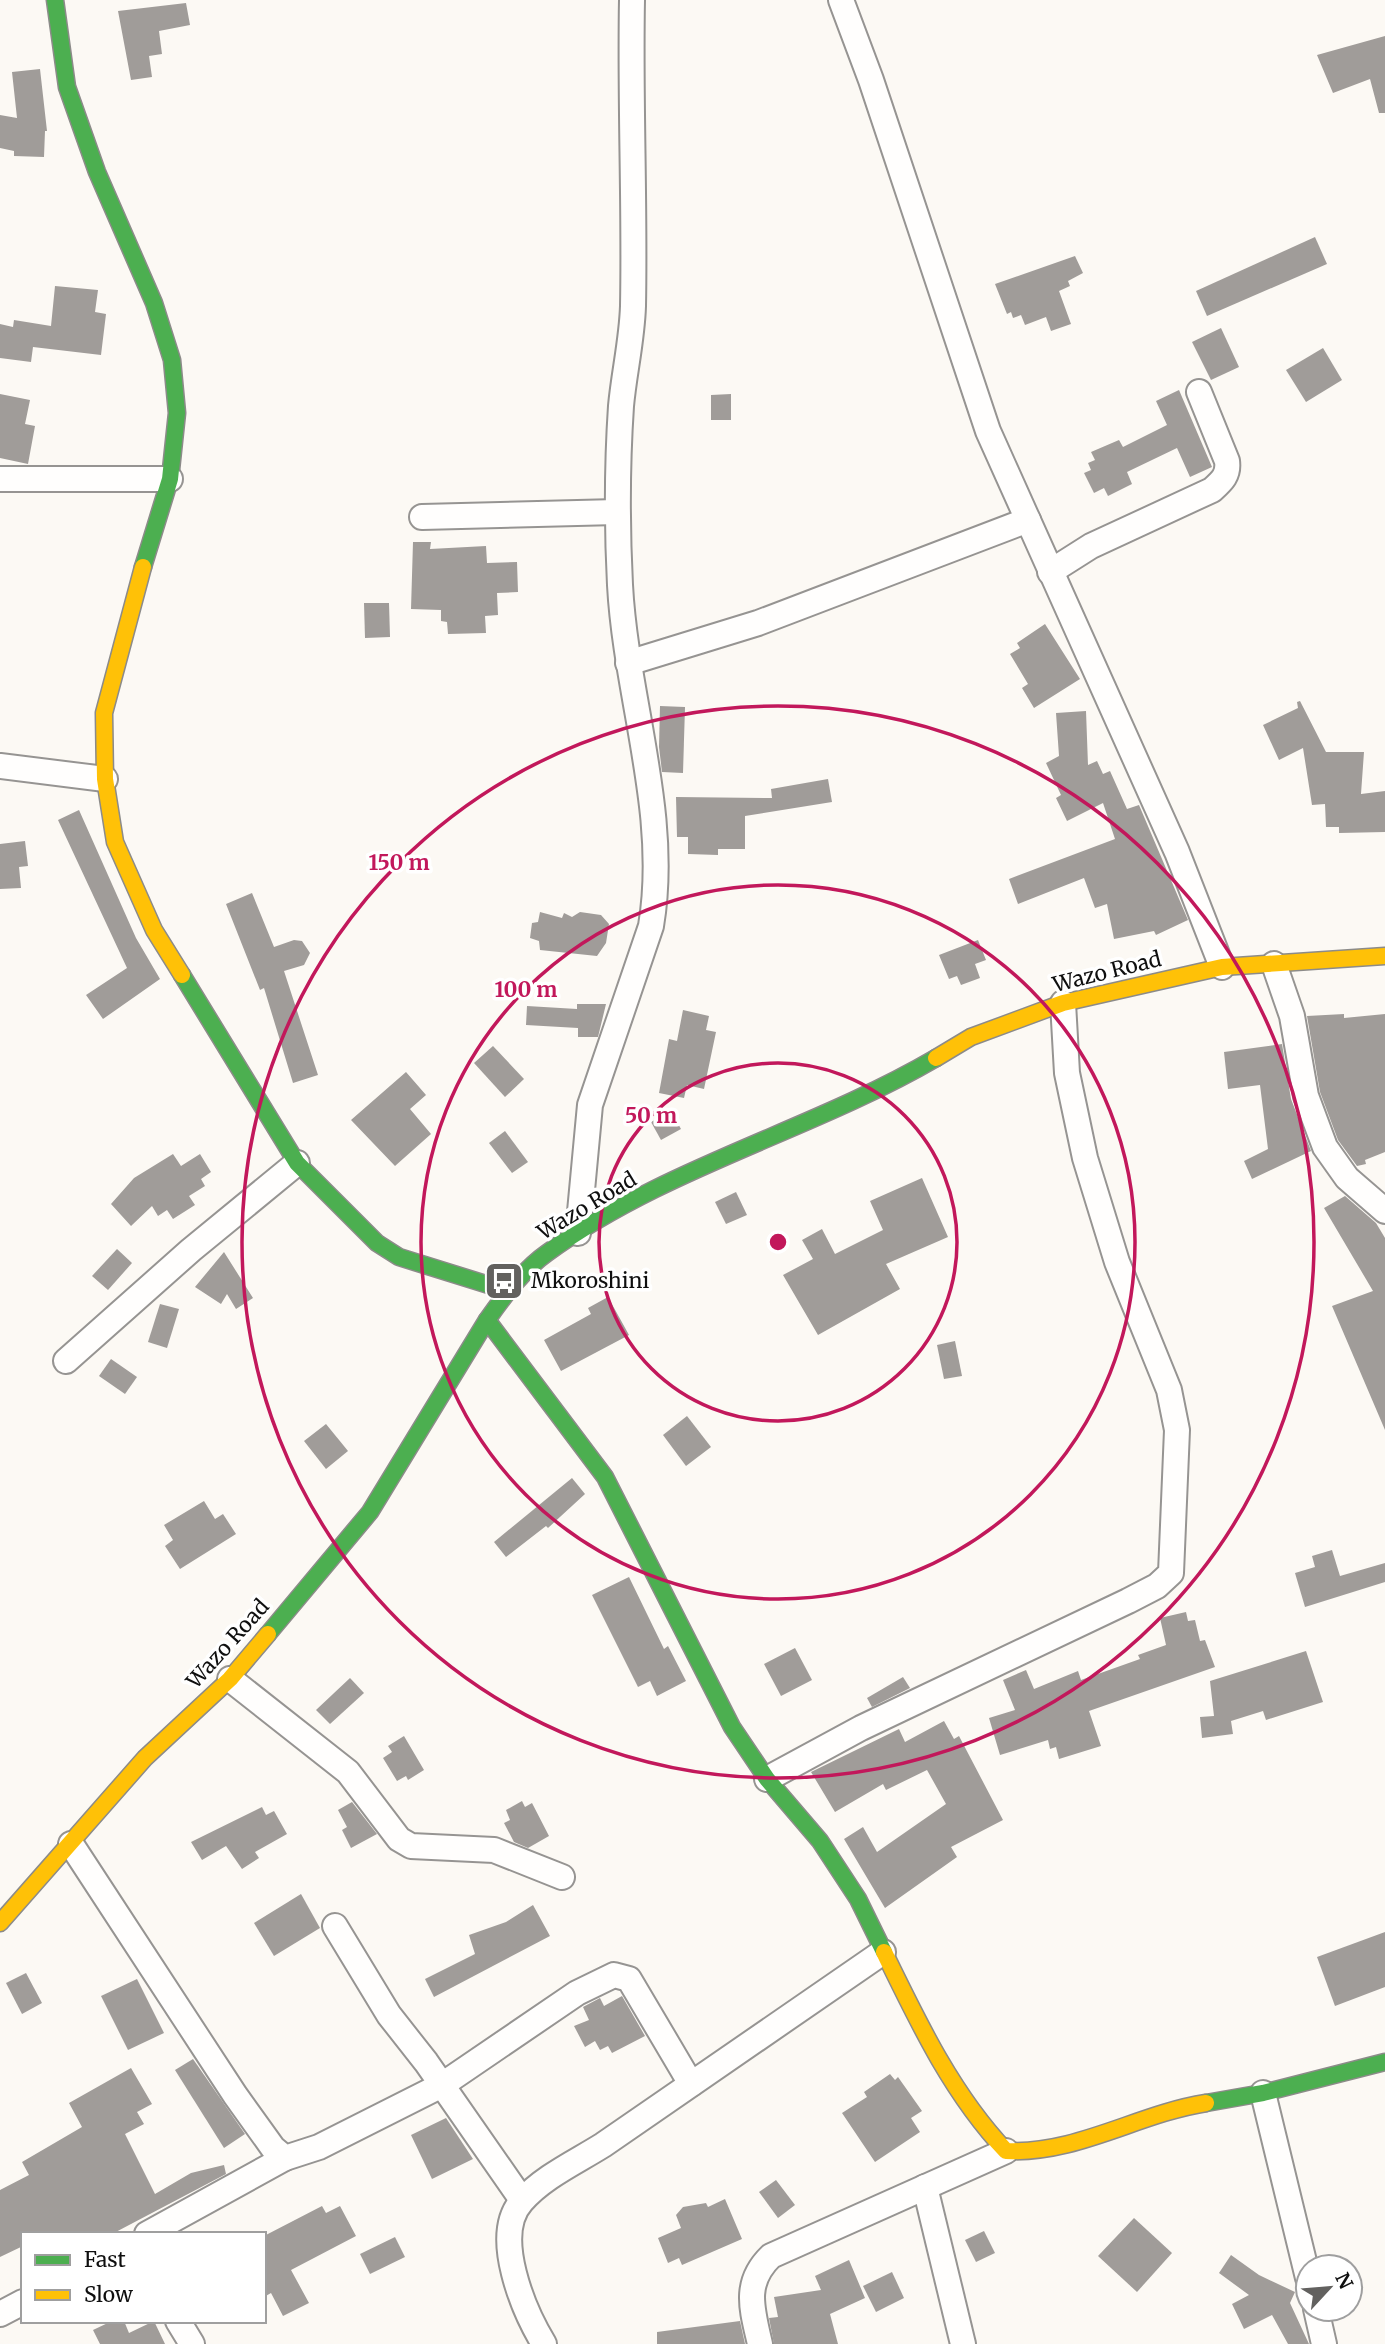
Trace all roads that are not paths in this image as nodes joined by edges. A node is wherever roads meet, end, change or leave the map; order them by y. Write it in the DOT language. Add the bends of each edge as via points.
graph roads {
  1 [pos="55,0"];
  2 [pos="632,0"];
  3 [pos="841,0"];
  4 [pos="1199,392"];
  5 [pos="0,479"];
  6 [pos="170,479"];
  7 [pos="617,512"];
  8 [pos="422,517"];
  9 [pos="1027,520"];
  10 [pos="1051,572"];
  11 [pos="628,663"];
  12 [pos="0,766"];
  13 [pos="105,779"];
  14 [pos="1385,956"];
  15 [pos="1274,964"];
  16 [pos="1222,967"];
  17 [pos="1063,1003"];
  18 [pos="297,1164"];
  19 [pos="1385,1212"];
  20 [pos="578,1233"];
  21 [pos="508,1291"];
  22 [pos="487,1320"];
  23 [pos="66,1361"];
  24 [pos="230,1679"];
  25 [pos="767,1780"];
  26 [pos="71,1844"];
  27 [pos="562,1877"];
  28 [pos="0,1923"];
  29 [pos="335,1926"];
  30 [pos="883,1952"];
  31 [pos="1385,2062"];
  32 [pos="691,2084"];
  33 [pos="442,2085"];
  34 [pos="1263,2093"];
  35 [pos="1006,2151"];
  36 [pos="285,2158"];
  37 [pos="925,2187"];
  38 [pos="522,2200"];
  39 [pos="152,2232"];
  40 [pos="1302,2253"];
  41 [pos="21,2303"];
  42 [pos="0,2314"];
  43 [pos="179,2323"];
  44 [pos="1319,2323"];
  45 [pos="192,2344"];
  46 [pos="544,2344"];
  47 [pos="760,2344"];
  48 [pos="962,2344"];
  49 [pos="1324,2344"];
  1 -- 6 [label="street" via="67,87 97,172 154,303 172,360 177,413"];
  2 -- 7 [label="street" via="633,309 621,405"];
  3 -- 9 [label="street" via="988,431"];
  4 -- 10 [label="street" via="1227,461 1223,480 1212,490 1091,547"];
  5 -- 6 [label="street"];
  6 -- 13 [label="street" via="104,713"];
  7 -- 8 [label="street"];
  7 -- 11 [label="street"];
  9 -- 10 [label="street"];
  9 -- 11 [label="street" via="758,623"];
  10 -- 16 [label="street" via="1177,852"];
  11 -- 20 [label="street" via="649,793 656,898 651,926 590,1105"];
  12 -- 13 [label="street"];
  13 -- 18 [label="street" via="115,842 154,930"];
  14 -- 15 [label="street, Wazo Road"];
  15 -- 16 [label="street, Wazo Road"];
  15 -- 19 [label="street" via="1292,1016 1306,1096 1321,1138 1347,1178"];
  16 -- 17 [label="street, Wazo Road"];
  17 -- 20 [label="street, Wazo Road" via="971,1037 886,1087 665,1184"];
  17 -- 25 [label="street" via="1067,1073 1085,1158 1117,1262 1169,1391 1177,1430 1171,1573 1128,1601 861,1728"];
  18 -- 21 [label="street" via="377,1243 399,1257"];
  18 -- 23 [label="street"];
  20 -- 21 [label="street, Wazo Road" via="545,1254"];
  21 -- 22 [label="street, Wazo Road"];
  22 -- 24 [label="street, Wazo Road" via="370,1512"];
  22 -- 25 [label="street" via="605,1477 732,1727"];
  24 -- 26 [label="street, Wazo Road" via="145,1758"];
  24 -- 27 [label="street" via="348,1772 399,1839 411,1846 494,1850"];
  25 -- 30 [label="street" via="820,1841 858,1899"];
  26 -- 28 [label="street, Wazo Road"];
  26 -- 36 [label="street" via="234,2095"];
  29 -- 33 [label="street" via="389,2015"];
  30 -- 32 [label="street"];
  30 -- 35 [label="street" via="925,2037 980,2124"];
  31 -- 34 [label="street"];
  32 -- 33 [label="street" via="632,1984 621,1975 577,1993"];
  32 -- 38 [label="street"];
  33 -- 36 [label="street" via="320,2147"];
  33 -- 38 [label="street"];
  34 -- 35 [label="street" via="1197,2104 1076,2144"];
  34 -- 40 [label="street"];
  35 -- 37 [label="street"];
  36 -- 39 [label="street"];
  37 -- 47 [label="street" via="771,2256 758,2269 752,2287"];
  37 -- 48 [label="street"];
  38 -- 46 [label="street" via="509,2231 509,2249 531,2324"];
  41 -- 42 [label="street"];
  43 -- 45 [label="street"];
  44 -- 49 [label="street"];
}
